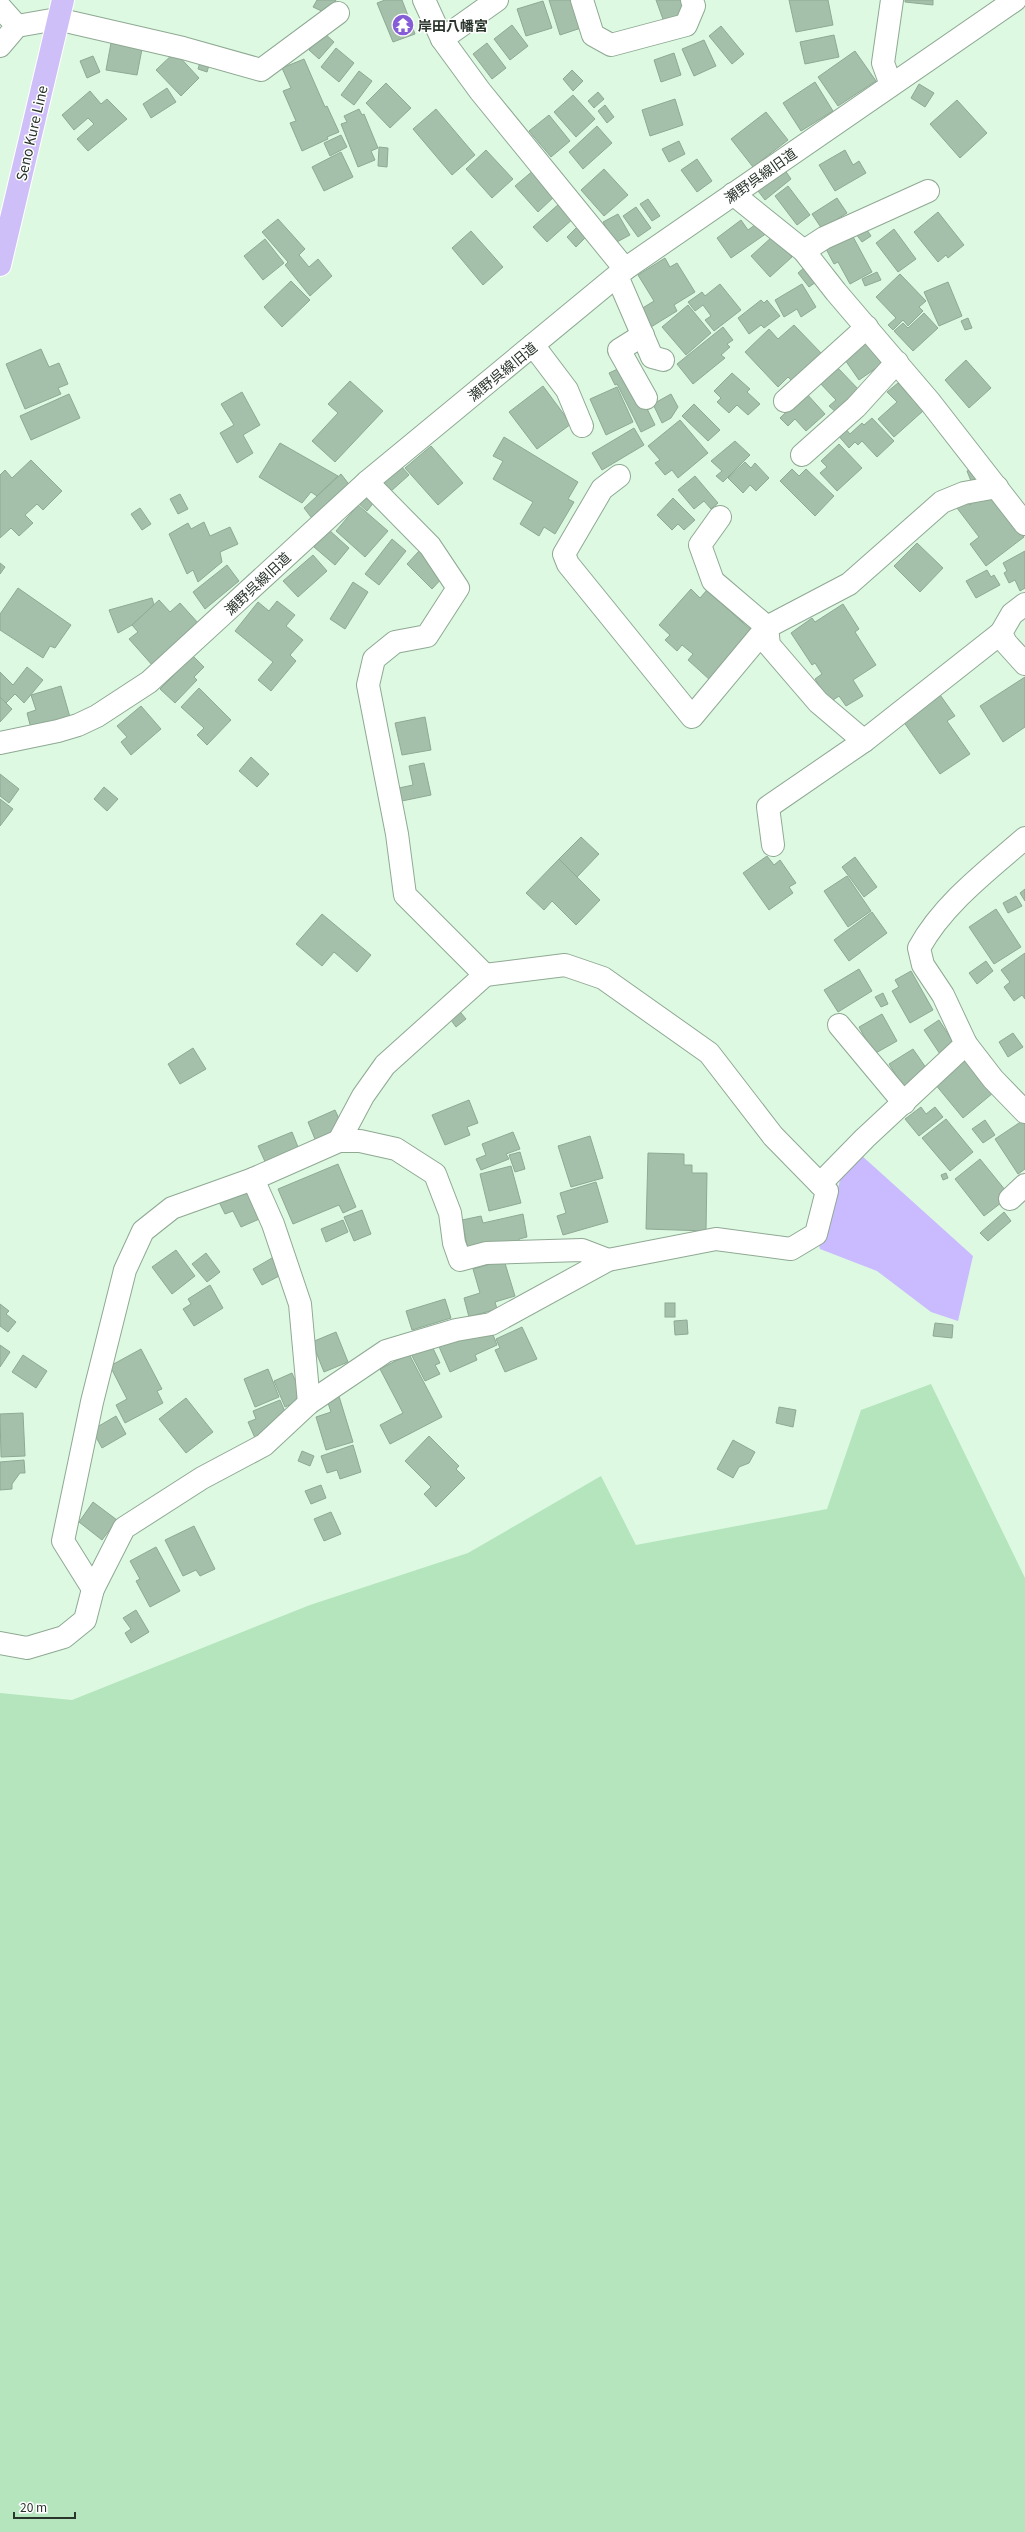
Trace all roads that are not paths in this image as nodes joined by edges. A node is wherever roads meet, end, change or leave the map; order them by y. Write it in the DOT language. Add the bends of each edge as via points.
graph roads {
  1 [pos="424,0"];
  2 [pos="497,0"];
  3 [pos="582,0"];
  4 [pos="692,0"];
  5 [pos="892,0"];
  6 [pos="1015,0"];
  7 [pos="0,7"];
  8 [pos="60,10"];
  9 [pos="338,13"];
  10 [pos="17,26"];
  11 [pos="442,39"];
  12 [pos="0,46"];
  13 [pos="891,85"];
  14 [pos="928,191"];
  15 [pos="732,194"];
  16 [pos="804,251"];
  17 [pos="0,266"];
  18 [pos="621,273"];
  19 [pos="867,327"];
  20 [pos="643,335"];
  21 [pos="533,345"];
  22 [pos="662,360"];
  23 [pos="897,362"];
  24 [pos="646,398"];
  25 [pos="785,401"];
  26 [pos="582,426"];
  27 [pos="802,455"];
  28 [pos="619,476"];
  29 [pos="367,482"];
  30 [pos="997,487"];
  31 [pos="720,517"];
  32 [pos="1025,524"];
  33 [pos="1025,604"];
  34 [pos="766,627"];
  35 [pos="1001,633"];
  36 [pos="1025,664"];
  37 [pos="864,741"];
  38 [pos="0,743"];
  39 [pos="1025,838"];
  40 [pos="772,845"];
  41 [pos="485,975"];
  42 [pos="839,1025"];
  43 [pos="966,1044"];
  44 [pos="904,1103"];
  45 [pos="1025,1112"];
  46 [pos="339,1141"];
  47 [pos="253,1179"];
  48 [pos="820,1184"];
  49 [pos="608,1260"];
  50 [pos="309,1403"];
  51 [pos="93,1589"];
  52 [pos="0,1643"];
  1 -- 11 [label="street"];
  2 -- 11 [label="street"];
  3 -- 4 [label="street" via="593,35 611,45 686,24 694,6"];
  5 -- 13 [label="street" via="883,63"];
  6 -- 13 [label="street, 瀬野呉線旧道"];
  7 -- 10 [label="street"];
  8 -- 9 [label="street" via="261,70"];
  8 -- 10 [label="street"];
  8 -- 17 [label="main road, Seno Kure Line"];
  10 -- 12 [label="street"];
  11 -- 18 [label="street"];
  13 -- 15 [label="street, 瀬野呉線旧道"];
  14 -- 16 [label="street" via="824,238"];
  15 -- 16 [label="street"];
  15 -- 18 [label="street, 瀬野呉線旧道"];
  16 -- 19 [label="street"];
  18 -- 20 [label="street"];
  18 -- 21 [label="street, 瀬野呉線旧道"];
  19 -- 23 [label="street"];
  19 -- 25 [label="street"];
  20 -- 22 [label="street" via="652,357"];
  20 -- 24 [label="street" via="619,350"];
  21 -- 26 [label="street" via="567,390"];
  21 -- 29 [label="street, 瀬野呉線旧道"];
  23 -- 27 [label="street" via="856,407"];
  23 -- 30 [label="street"];
  28 -- 34 [label="street" via="602,489 564,554 568,564 692,717"];
  29 -- 38 [label="street, 瀬野呉線旧道" via="149,682 97,716 78,725"];
  29 -- 41 [label="street" via="430,546 458,588 428,636 395,642 374,659 368,685 397,834 405,895"];
  30 -- 32 [label="street"];
  30 -- 34 [label="street" via="964,493 942,502 849,584"];
  31 -- 34 [label="street" via="700,545 713,581"];
  33 -- 35 [label="street" via="1012,614"];
  34 -- 37 [label="street" via="770,645 818,702"];
  35 -- 36 [label="street" via="1006,643"];
  35 -- 37 [label="street"];
  37 -- 40 [label="street" via="768,808"];
  39 -- 43 [label="street" via="967,889 929,929 918,948 923,965 943,995"];
  41 -- 46 [label="street" via="385,1065 363,1096"];
  41 -- 48 [label="street" via="565,965 603,978 709,1054 773,1136"];
  42 -- 44 [label="street"];
  43 -- 44 [label="street"];
  43 -- 45 [label="street" via="993,1079"];
  44 -- 48 [label="street"];
  46 -- 47 [label="street"];
  46 -- 49 [label="street" via="360,1141 396,1148 435,1174 450,1213 454,1243 460,1260 486,1253 582,1250"];
  47 -- 50 [label="street" via="274,1224 300,1304"];
  47 -- 51 [label="street" via="172,1208 143,1231 125,1270 92,1402 63,1541"];
  48 -- 49 [label="street" via="827,1191 816,1234 791,1249 716,1239"];
  49 -- 50 [label="street" via="491,1324 456,1330 386,1351"];
  50 -- 51 [label="street" via="264,1445 202,1478 124,1528"];
  51 -- 52 [label="street" via="86,1620 64,1637 27,1648"];
}
